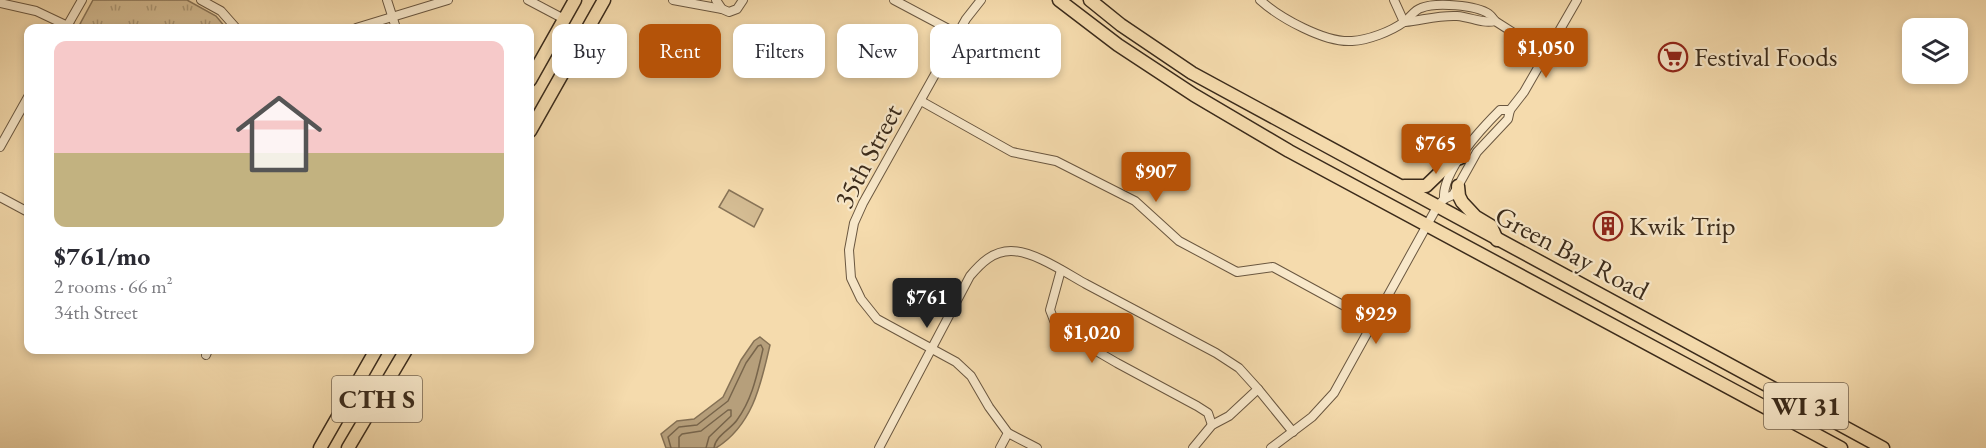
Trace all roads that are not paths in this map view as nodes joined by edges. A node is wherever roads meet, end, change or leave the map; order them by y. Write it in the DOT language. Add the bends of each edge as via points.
graph roads {
  1 [pos="82,0"];
  2 [pos="201,0"];
  3 [pos="387,0"];
  4 [pos="448,0"];
  5 [pos="528,0"];
  6 [pos="575,0"];
  7 [pos="604,0"];
  8 [pos="612,0"];
  9 [pos="673,0"];
  10 [pos="716,0"];
  11 [pos="742,0"];
  12 [pos="894,0"];
  13 [pos="981,0"];
  14 [pos="1059,0"];
  15 [pos="1090,0"];
  16 [pos="1260,0"];
  17 [pos="1394,0"];
  18 [pos="1577,0"];
  19 [pos="0,3"];
  20 [pos="722,9"];
  21 [pos="392,18"];
  22 [pos="564,19"];
  23 [pos="1495,21"];
  24 [pos="1404,22"];
  25 [pos="60,24"];
  26 [pos="70,24"];
  27 [pos="233,24"];
  28 [pos="371,24"];
  29 [pos="394,24"];
  30 [pos="591,24"];
  31 [pos="596,24"];
  32 [pos="939,24"];
  33 [pos="963,24"];
  34 [pos="1545,53"];
  35 [pos="534,73"];
  36 [pos="559,78"];
  37 [pos="934,78"];
  38 [pos="921,101"];
  39 [pos="24,107"];
  40 [pos="1510,110"];
  41 [pos="534,120"];
  42 [pos="0,147"];
  43 [pos="1460,158"];
  44 [pos="1458,186"];
  45 [pos="1399,187"];
  46 [pos="0,196"];
  47 [pos="1441,203"];
  48 [pos="24,210"];
  49 [pos="1428,225"];
  50 [pos="1497,240"];
  51 [pos="1061,270"];
  52 [pos="1374,322"];
  53 [pos="931,349"];
  54 [pos="374,354"];
  55 [pos="399,354"];
  56 [pos="1258,389"];
  57 [pos="1212,425"];
  58 [pos="1293,432"];
  59 [pos="1008,433"];
  60 [pos="320,448"];
  61 [pos="348,448"];
  62 [pos="879,448"];
  63 [pos="1000,448"];
  64 [pos="1037,448"];
  65 [pos="1193,448"];
  66 [pos="1271,448"];
  67 [pos="1841,448"];
  68 [pos="1883,448"];
  1 -- 26 [label="street"];
  2 -- 27 [label="street" via="221,10"];
  3 -- 21 [label="street"];
  4 -- 21 [label="street"];
  5 -- 22 [label="street"];
  6 -- 22 [label="main road"];
  7 -- 30 [label="main road"];
  8 -- 31 [label="main road"];
  9 -- 20 [label="street"];
  10 -- 20 [label="street"];
  11 -- 20 [label="street" via="734,11"];
  12 -- 32 [label="street"];
  13 -- 33 [label="street, 35th Street"];
  14 -- 49 [label="main road, Green Bay Road / WI 31" via="1194,95"];
  15 -- 45 [label="main road, Green Bay Road / WI 31" via="1192,74"];
  16 -- 24 [label="street" via="1329,39 1351,41 1380,34"];
  17 -- 24 [label="street"];
  18 -- 34 [label="street"];
  19 -- 25 [label="street" via="36,11"];
  21 -- 28 [label="street"];
  21 -- 29 [label="street"];
  22 -- 35 [label="main road"];
  23 -- 24 [label="street" via="1439,16"];
  23 -- 24 [label="street" via="1490,14 1457,5 1433,5 1420,8"];
  23 -- 34 [label="street"];
  34 -- 40 [label="street"];
  36 -- 41 [label="main road"];
  37 -- 38 [label="street, 35th Street"];
  38 -- 52 [label="street" via="1012,152 1056,161 1135,201 1179,241 1238,272 1273,267"];
  38 -- 53 [label="street, 35th Street" via="863,202 849,250 851,278 877,319"];
  39 -- 42 [label="street"];
  40 -- 43 [label="street" via="1500,110"];
  40 -- 44 [label="street" via="1508,119 1477,152"];
  43 -- 45 [label="main road" via="1426,186"];
  43 -- 47 [label="street" via="1443,188"];
  44 -- 47 [label="street"];
  44 -- 50 [label="main road" via="1462,202 1491,226"];
  45 -- 47 [label="main road, Green Bay Road / WI 31"];
  46 -- 48 [label="street"];
  47 -- 49 [label="street"];
  47 -- 50 [label="main road, Green Bay Road / WI 31"];
  49 -- 52 [label="street"];
  49 -- 67 [label="main road, Green Bay Road / WI 31"];
  50 -- 68 [label="main road, Green Bay Road / WI 31"];
  51 -- 53 [label="street" via="1026,253 997,253 970,276"];
  51 -- 56 [label="street" via="1215,353 1239,368"];
  51 -- 57 [label="street" via="1050,310 1058,328 1197,406 1208,413"];
  52 -- 58 [label="street" via="1334,393"];
  53 -- 59 [label="street" via="956,362 971,376"];
  53 -- 62 [label="street"];
  54 -- 60 [label="main road, CTH S"];
  55 -- 61 [label="main road, CTH S"];
  56 -- 57 [label="street" via="1229,416"];
  56 -- 58 [label="street"];
  57 -- 65 [label="street"];
  58 -- 66 [label="street"];
  59 -- 63 [label="street"];
  59 -- 64 [label="street"];
}
